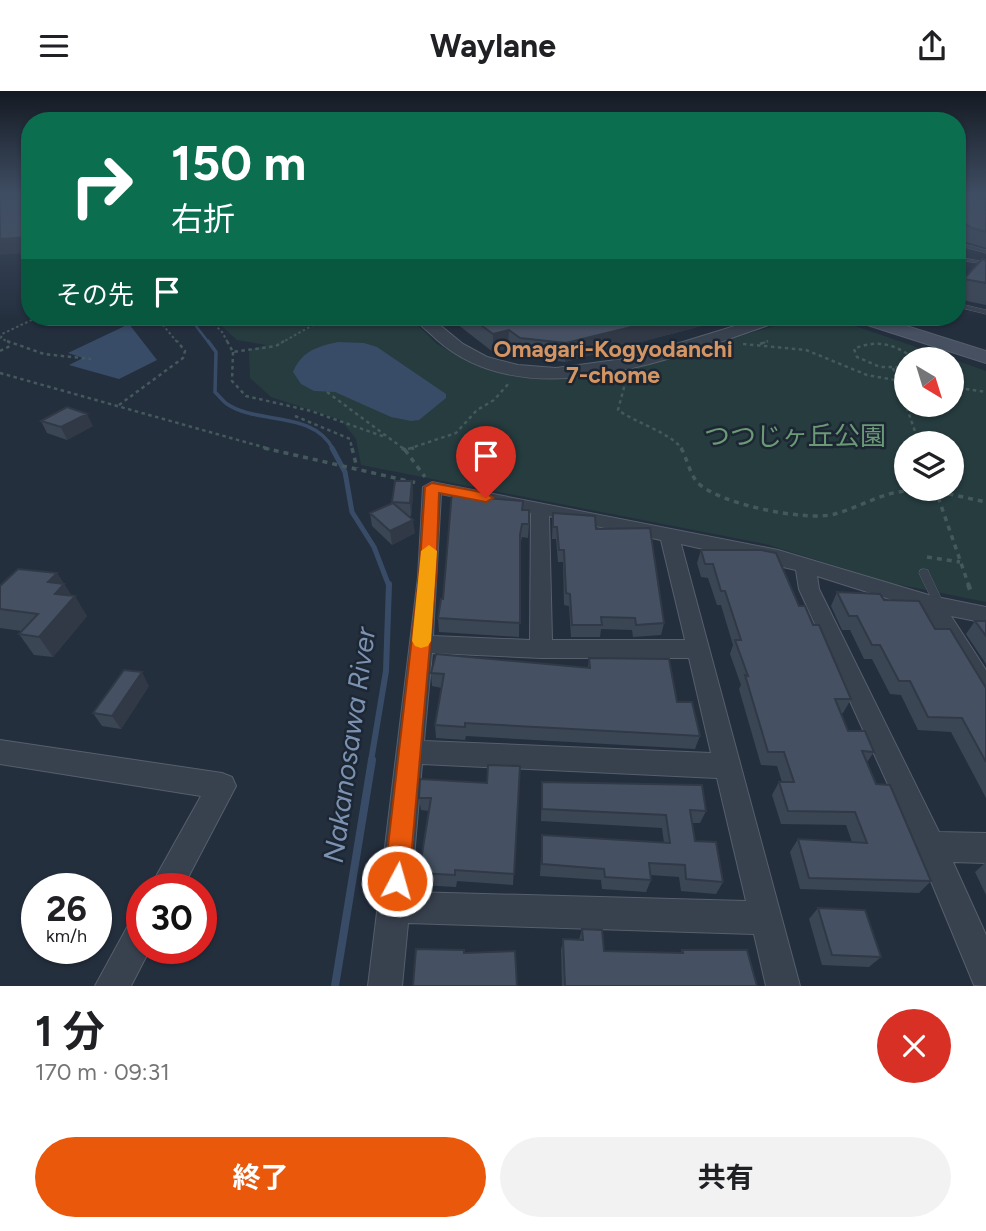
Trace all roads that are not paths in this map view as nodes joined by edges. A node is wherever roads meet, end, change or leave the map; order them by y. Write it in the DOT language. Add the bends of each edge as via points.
graph roads {
  1 [pos="966,246"];
  2 [pos="986,252"];
  3 [pos="966,260"];
  4 [pos="986,263"];
  5 [pos="966,307"];
  6 [pos="986,312"];
  7 [pos="432,326"];
  8 [pos="750,326"];
  9 [pos="888,326"];
  10 [pos="920,326"];
  11 [pos="986,346"];
  12 [pos="986,357"];
  13 [pos="540,508"];
  14 [pos="669,533"];
  15 [pos="806,568"];
  16 [pos="924,573"];
  17 [pos="936,605"];
  18 [pos="982,614"];
  19 [pos="421,644"];
  20 [pos="541,649"];
  21 [pos="698,649"];
  22 [pos="986,691"];
  23 [pos="0,752"];
  24 [pos="410,752"];
  25 [pos="726,766"];
  26 [pos="931,847"];
  27 [pos="986,848"];
  28 [pos="174,873"];
  29 [pos="394,907"];
  30 [pos="765,918"];
  31 [pos="126,959"];
  32 [pos="986,973"];
  33 [pos="111,986"];
  34 [pos="386,986"];
  35 [pos="783,986"];
  1 -- 2 [label="lane"];
  3 -- 4 [label="lane"];
  5 -- 6 [label="lane"];
  7 -- 8 [label="street" via="480,361 519,370 570,373 638,362"];
  9 -- 12 [label="main road"];
  10 -- 11 [label="main road"];
  13 -- 14 [label="street"];
  13 -- 19 [label="street" via="432,487"];
  13 -- 20 [label="street"];
  14 -- 15 [label="street" via="778,557"];
  14 -- 21 [label="street"];
  15 -- 17 [label="street"];
  15 -- 26 [label="street" via="809,589"];
  16 -- 17 [label="lane"];
  17 -- 18 [label="street"];
  17 -- 22 [label="street"];
  19 -- 20 [label="street"];
  19 -- 24 [label="street"];
  20 -- 21 [label="street"];
  21 -- 25 [label="street"];
  23 -- 28 [label="street" via="222,786"];
  24 -- 25 [label="street"];
  24 -- 29 [label="street"];
  25 -- 30 [label="street"];
  26 -- 27 [label="street"];
  26 -- 32 [label="street"];
  29 -- 30 [label="street"];
  29 -- 34 [label="street"];
  30 -- 35 [label="street"];
  31 -- 33 [label="street"];
}
